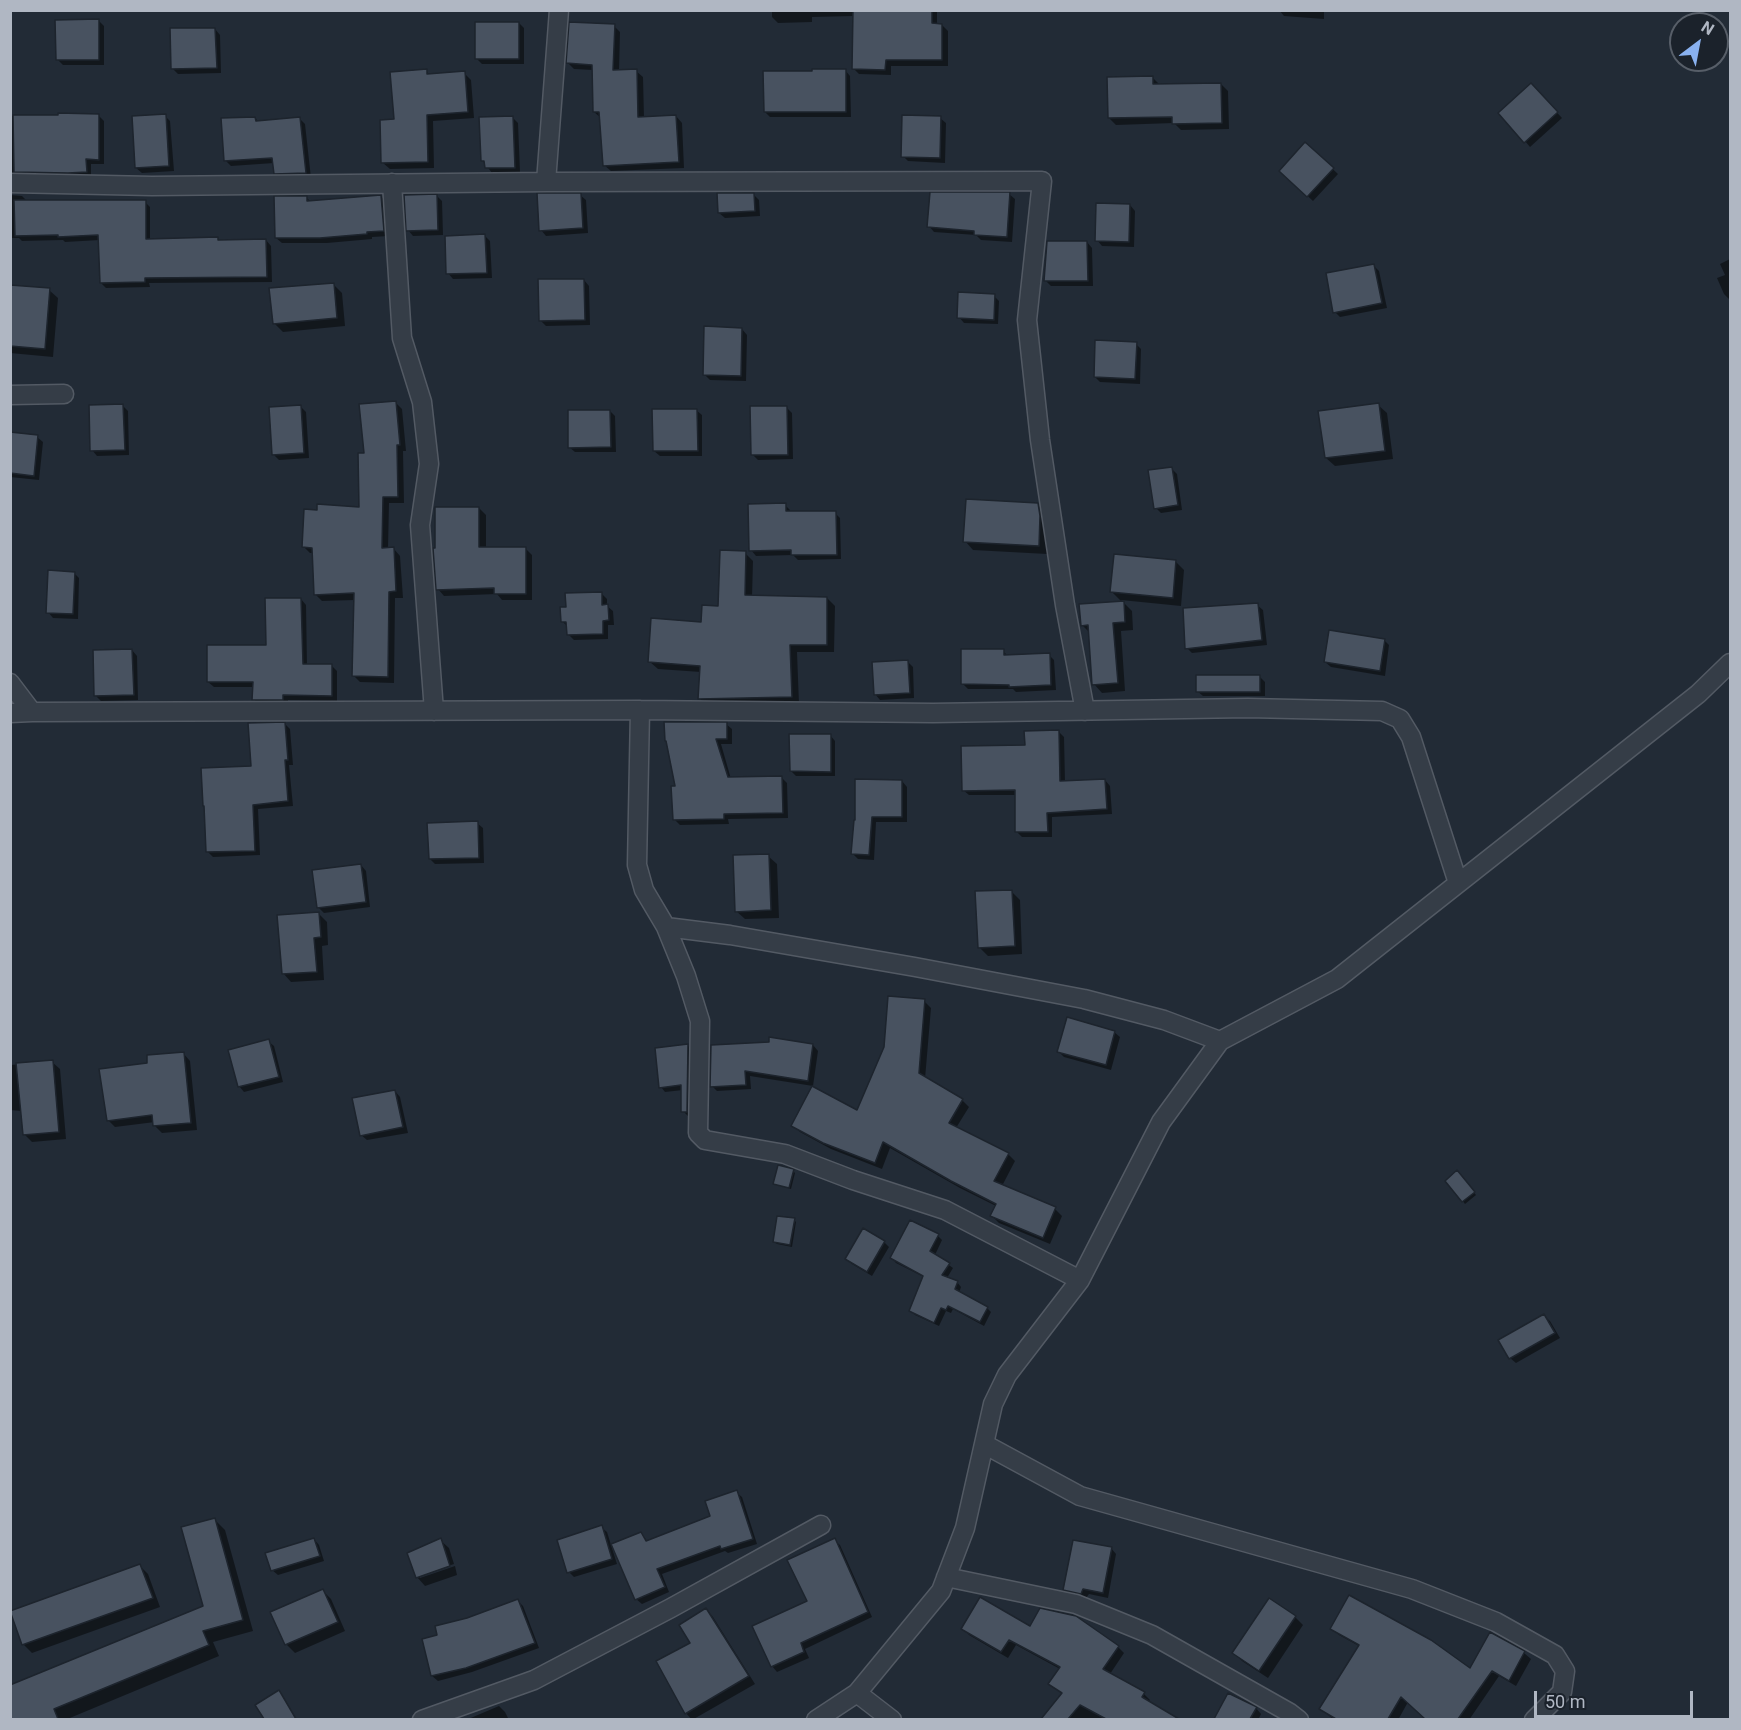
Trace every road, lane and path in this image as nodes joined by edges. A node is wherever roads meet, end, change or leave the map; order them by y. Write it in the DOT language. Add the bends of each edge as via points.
graph roads {
  1 [pos="559,10"];
  2 [pos="546,182"];
  3 [pos="10,183"];
  4 [pos="392,183"];
  5 [pos="63,394"];
  6 [pos="10,395"];
  7 [pos="1731,663"];
  8 [pos="10,683"];
  9 [pos="640,710"];
  10 [pos="434,711"];
  11 [pos="1085,711"];
  12 [pos="32,712"];
  13 [pos="10,713"];
  14 [pos="1458,883"];
  15 [pos="666,927"];
  16 [pos="1220,1041"];
  17 [pos="1080,1280"];
  18 [pos="984,1444"];
  19 [pos="821,1525"];
  20 [pos="946,1577"];
  21 [pos="857,1693"];
  22 [pos="422,1719"];
  23 [pos="816,1719"];
  24 [pos="892,1719"];
  25 [pos="1299,1719"];
  26 [pos="1534,1719"];
  1 -- 2 [label="street"];
  2 -- 4 [label="street"];
  2 -- 11 [label="street" via="1042,181 1027,320 1040,440"];
  3 -- 4 [label="street"];
  4 -- 10 [label="street" via="402,338 422,402 429,464 420,525"];
  5 -- 6 [label="street"];
  7 -- 14 [label="street" via="1698,694"];
  8 -- 12 [label="street"];
  9 -- 10 [label="street"];
  9 -- 11 [label="street"];
  9 -- 15 [label="street" via="637,865 644,890"];
  10 -- 12 [label="street"];
  11 -- 14 [label="street" via="1248,708 1382,711 1400,719 1411,737"];
  12 -- 13 [label="street"];
  14 -- 16 [label="street" via="1337,979"];
  15 -- 16 [label="street" via="1084,999 1164,1020"];
  15 -- 17 [label="street" via="700,1021 698,1133 705,1140 785,1154 945,1210"];
  16 -- 17 [label="street" via="1161,1122"];
  17 -- 18 [label="street" via="1007,1375 993,1404"];
  18 -- 20 [label="street" via="965,1528"];
  18 -- 26 [label="street" via="1080,1496 1412,1589 1496,1622 1555,1655 1564,1671 1562,1692"];
  19 -- 22 [label="street" via="534,1680"];
  20 -- 21 [label="street" via="941,1591"];
  20 -- 25 [label="street" via="1076,1604 1152,1635"];
  21 -- 23 [label="street"];
  21 -- 24 [label="street"];
}
